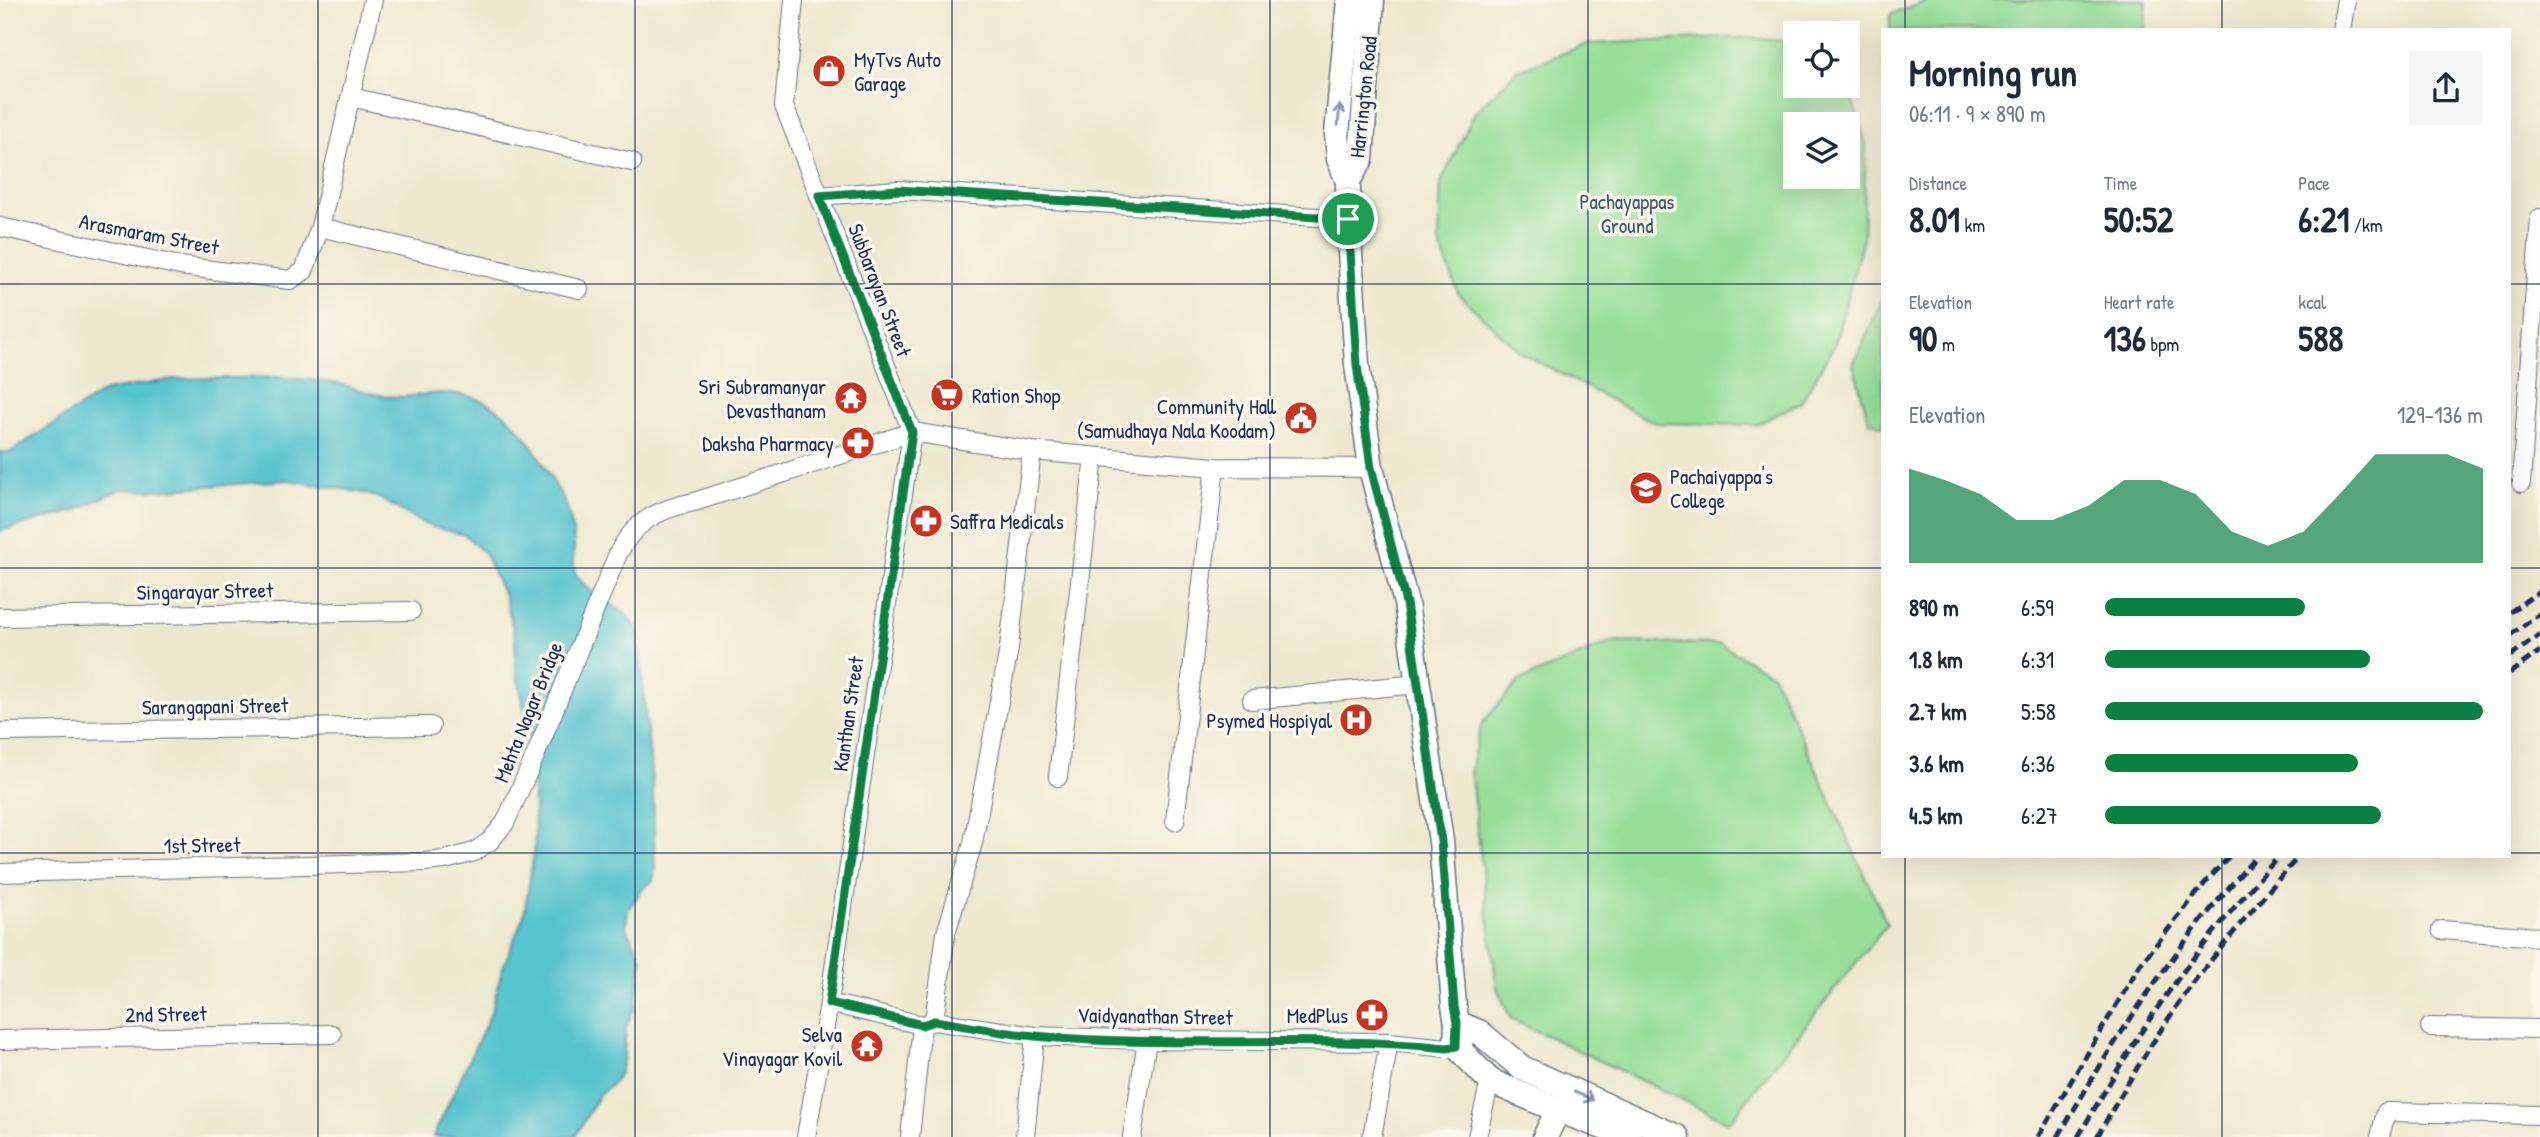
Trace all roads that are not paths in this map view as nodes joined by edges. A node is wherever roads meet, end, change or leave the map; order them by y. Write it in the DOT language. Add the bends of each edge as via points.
graph roads {
  1 [pos="373,0"];
  2 [pos="794,0"];
  3 [pos="1349,0"];
  4 [pos="1372,0"];
  5 [pos="2346,0"];
  6 [pos="2341,28"];
  7 [pos="351,97"];
  8 [pos="632,162"];
  9 [pos="1349,181"];
  10 [pos="819,196"];
  11 [pos="2540,218"];
  12 [pos="1348,219"];
  13 [pos="0,227"];
  14 [pos="320,227"];
  15 [pos="579,289"];
  16 [pos="912,432"];
  17 [pos="1032,451"];
  18 [pos="1094,457"];
  19 [pos="1214,467"];
  20 [pos="1371,468"];
  21 [pos="2540,481"];
  22 [pos="2515,482"];
  23 [pos="411,611"];
  24 [pos="0,617"];
  25 [pos="1418,684"];
  26 [pos="1252,700"];
  27 [pos="431,726"];
  28 [pos="0,732"];
  29 [pos="1058,777"];
  30 [pos="1175,821"];
  31 [pos="404,863"];
  32 [pos="0,873"];
  33 [pos="2441,930"];
  34 [pos="2540,936"];
  35 [pos="829,1003"];
  36 [pos="928,1023"];
  37 [pos="2430,1027"];
  38 [pos="2540,1029"];
  39 [pos="332,1034"];
  40 [pos="1464,1034"];
  41 [pos="1035,1036"];
  42 [pos="0,1040"];
  43 [pos="1147,1040"];
  44 [pos="1389,1042"];
  45 [pos="1490,1081"];
  46 [pos="2540,1115"];
  47 [pos="1564,1120"];
  48 [pos="806,1137"];
  49 [pos="910,1137"];
  50 [pos="1025,1137"];
  51 [pos="1132,1137"];
  52 [pos="1372,1137"];
  53 [pos="1477,1137"];
  54 [pos="1545,1137"];
  55 [pos="1629,1137"];
  56 [pos="1677,1137"];
  57 [pos="2380,1137"];
  1 -- 7 [label="street"];
  2 -- 10 [label="street, Subbarayan Street" via="784,106"];
  9 -- 3 [label="street, one-way" via="1339,159 1337,134"];
  4 -- 9 [label="street, Harrington Road" via="1361,159"];
  5 -- 6 [label="street"];
  7 -- 8 [label="street"];
  7 -- 14 [label="street"];
  9 -- 12 [label="street, Harrington Road"];
  10 -- 12 [label="street" via="897,190"];
  10 -- 16 [label="street, Subbarayan Street"];
  11 -- 22 [label="street"];
  12 -- 20 [label="street, Harrington Road" via="1357,365"];
  13 -- 14 [label="street, Arasmaram Street" via="180,266 290,280 304,271"];
  14 -- 15 [label="street"];
  16 -- 17 [label="street"];
  16 -- 31 [label="street, Mehta Nagar Bridge" via="667,508 633,529 617,556 505,823 474,852"];
  16 -- 35 [label="street, Kanthan Street"];
  17 -- 18 [label="street"];
  17 -- 36 [label="street" via="1009,648 973,843 946,933"];
  18 -- 19 [label="street"];
  18 -- 29 [label="street"];
  19 -- 20 [label="street"];
  19 -- 30 [label="street"];
  20 -- 25 [label="street, Harrington Road" via="1406,603"];
  21 -- 22 [label="street"];
  23 -- 24 [label="street, Singarayar Street"];
  25 -- 26 [label="street"];
  25 -- 40 [label="street, Harrington Road" via="1441,841 1454,1006"];
  27 -- 28 [label="street, Sarangapani Street"];
  31 -- 32 [label="street, 1st Street"];
  33 -- 34 [label="street"];
  35 -- 36 [label="street, Vaidyanathan Street"];
  35 -- 48 [label="street, Kanthan Street"];
  36 -- 41 [label="street, Vaidyanathan Street"];
  36 -- 49 [label="street"];
  37 -- 38 [label="street"];
  39 -- 42 [label="street, 2nd Street"];
  40 -- 44 [label="street, Vaidyanathan Street" via="1447,1048"];
  40 -- 45 [label="street"];
  40 -- 56 [label="street, one-way" via="1522,1068"];
  41 -- 43 [label="street, Vaidyanathan Street"];
  41 -- 50 [label="street"];
  43 -- 44 [label="street, Vaidyanathan Street"];
  43 -- 51 [label="street"];
  44 -- 52 [label="street"];
  45 -- 47 [label="street"];
  45 -- 53 [label="street"];
  46 -- 57 [label="street" via="2386,1112"];
  47 -- 54 [label="street"];
  47 -- 55 [label="street"];
}
